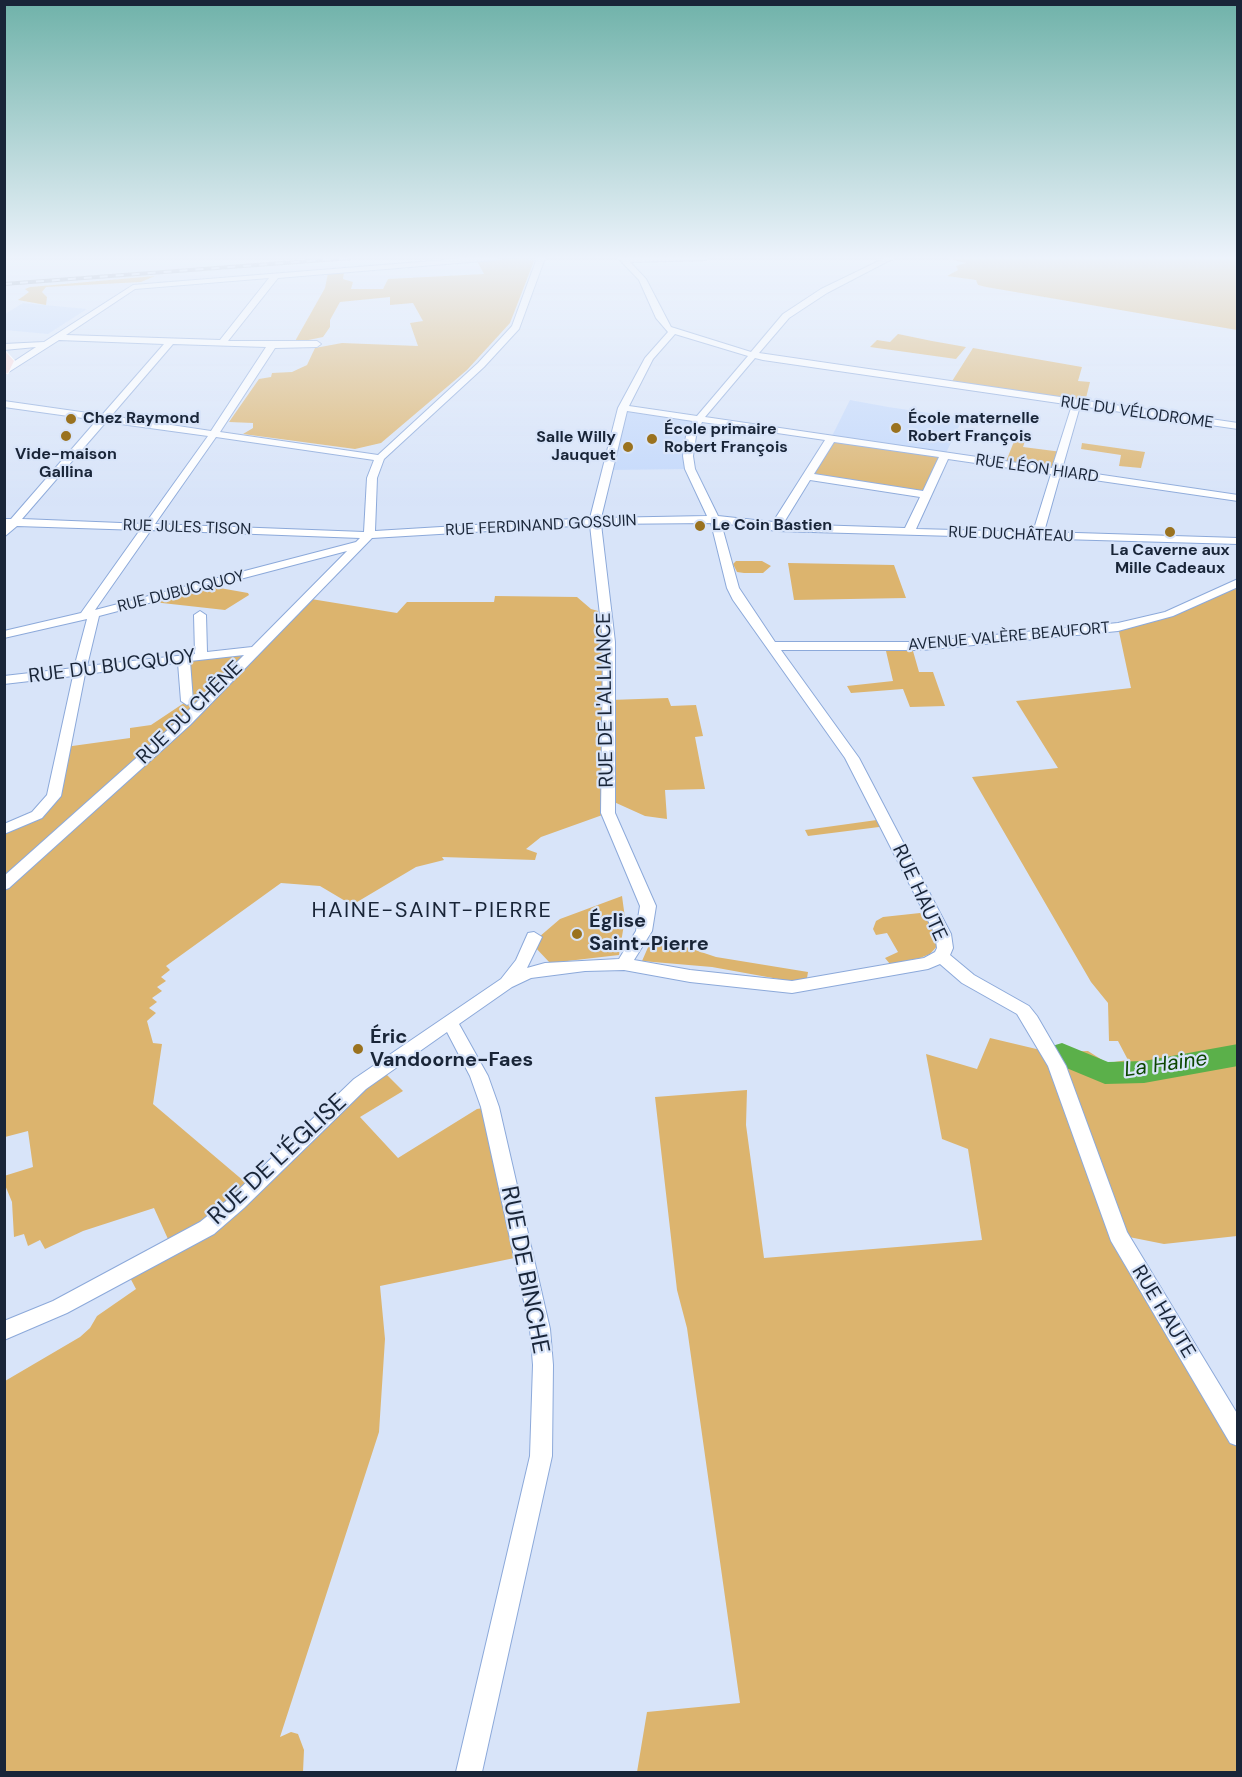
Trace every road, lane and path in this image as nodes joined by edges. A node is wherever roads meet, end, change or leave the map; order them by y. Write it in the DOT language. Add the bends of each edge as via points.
graph roads {
  1 [pos="50,341"];
  2 [pos="167,341"];
  3 [pos="171,341"];
  4 [pos="503,341"];
  5 [pos="664,341"];
  6 [pos="703,341"];
  7 [pos="764,341"];
  8 [pos="222,343"];
  9 [pos="317,344"];
  10 [pos="272,345"];
  11 [pos="38,347"];
  12 [pos="5,352"];
  13 [pos="752,355"];
  14 [pos="4,372"];
  15 [pos="4,404"];
  16 [pos="1076,405"];
  17 [pos="623,408"];
  18 [pos="104,417"];
  19 [pos="699,419"];
  20 [pos="1238,426"];
  21 [pos="214,434"];
  22 [pos="831,438"];
  23 [pos="945,455"];
  24 [pos="380,458"];
  25 [pos="1056,472"];
  26 [pos="807,476"];
  27 [pos="926,495"];
  28 [pos="1238,498"];
  29 [pos="595,521"];
  30 [pos="10,522"];
  31 [pos="715,523"];
  32 [pos="147,526"];
  33 [pos="781,526"];
  34 [pos="909,532"];
  35 [pos="4,534"];
  36 [pos="369,535"];
  37 [pos="1037,536"];
  38 [pos="1238,541"];
  39 [pos="357,544"];
  40 [pos="1238,582"];
  41 [pos="90,615"];
  42 [pos="200,615"];
  43 [pos="4,635"];
  44 [pos="771,646"];
  45 [pos="255,650"];
  46 [pos="201,656"];
  47 [pos="184,658"];
  48 [pos="80,670"];
  49 [pos="4,680"];
  50 [pos="187,701"];
  51 [pos="4,830"];
  52 [pos="4,885"];
  53 [pos="534,937"];
  54 [pos="941,956"];
  55 [pos="624,964"];
  56 [pos="507,983"];
  57 [pos="450,1022"];
  58 [pos="4,1331"];
  59 [pos="1238,1436"];
  60 [pos="469,1773"];
  1 -- 11 [label="street"];
  2 -- 3 [label="street"];
  3 -- 8 [label="street"];
  3 -- 18 [label="street"];
  4 -- 24 [label="street"];
  5 -- 17 [label="street, RUE DE L'ALLIANCE" via="649,358"];
  6 -- 13 [label="street, RUE DU VÉLODROME"];
  7 -- 13 [label="street"];
  8 -- 10 [label="street"];
  9 -- 10 [label="street"];
  10 -- 21 [label="street"];
  11 -- 12 [label="street" via="21,356"];
  11 -- 14 [label="street"];
  12 -- 14 [label="main road" via="9,361"];
  13 -- 16 [label="street, RUE DU VÉLODROME"];
  13 -- 19 [label="street"];
  15 -- 18 [label="street"];
  16 -- 20 [label="street, RUE DU VÉLODROME"];
  16 -- 25 [label="street"];
  17 -- 19 [label="street, RUE LÉON HIARD"];
  17 -- 29 [label="street, RUE DE L'ALLIANCE"];
  18 -- 21 [label="street"];
  18 -- 30 [label="street"];
  19 -- 22 [label="street, RUE LÉON HIARD"];
  19 -- 31 [label="street, RUE HAUTE" via="688,456 690,469"];
  21 -- 24 [label="street"];
  21 -- 32 [label="street"];
  22 -- 23 [label="street, RUE LÉON HIARD"];
  22 -- 26 [label="street"];
  23 -- 25 [label="street, RUE LÉON HIARD"];
  23 -- 27 [label="street"];
  24 -- 36 [label="street" via="372,478"];
  25 -- 28 [label="street, RUE LÉON HIARD"];
  25 -- 37 [label="street"];
  26 -- 27 [label="street"];
  26 -- 33 [label="street"];
  27 -- 34 [label="street"];
  29 -- 31 [label="street, RUE FERDINAND GOSSUIN"];
  29 -- 36 [label="street, RUE FERDINAND GOSSUIN"];
  29 -- 55 [label="street, RUE DE L'ALLIANCE" via="609,642 608,813 646,896 648,914 645,931"];
  30 -- 32 [label="street, RUE JULES TISON"];
  30 -- 35 [label="street"];
  31 -- 33 [label="street, RUE FERDINAND GOSSUIN"];
  31 -- 44 [label="street, RUE HAUTE" via="733,588"];
  32 -- 36 [label="street, RUE JULES TISON"];
  32 -- 41 [label="street"];
  33 -- 34 [label="street, RUE DUCHÂTEAU"];
  34 -- 37 [label="street, RUE DUCHÂTEAU"];
  36 -- 39 [label="street, RUE DU CHÊNE"];
  37 -- 38 [label="street, RUE DUCHÂTEAU"];
  39 -- 41 [label="street, RUE DUBUCQUOY"];
  39 -- 45 [label="street, RUE DU CHÊNE"];
  40 -- 44 [label="street, AVENUE VALÈRE BEAUFORT" via="1162,616 1109,628 922,646"];
  41 -- 43 [label="street, RUE DUBUCQUOY"];
  41 -- 48 [label="street"];
  42 -- 46 [label="street"];
  44 -- 54 [label="street, RUE HAUTE" via="852,758 943,934 945,948"];
  45 -- 46 [label="street, RUE DU BUCQUOY"];
  45 -- 52 [label="street, RUE DU CHÊNE" via="185,722"];
  46 -- 47 [label="street, RUE DU BUCQUOY"];
  47 -- 48 [label="street, RUE DU BUCQUOY"];
  47 -- 50 [label="street"];
  48 -- 49 [label="street, RUE DU BUCQUOY"];
  48 -- 51 [label="street" via="54,796 37,815"];
  53 -- 56 [label="street, RUE DE L'ÉGLISE" via="523,962"];
  54 -- 55 [label="street, RUE DE L'ÉGLISE" via="928,963 792,987"];
  54 -- 59 [label="street, RUE HAUTE" via="968,979 1023,1010 1031,1020 1057,1066 1118,1235"];
  55 -- 56 [label="street, RUE DE L'ÉGLISE" via="545,969"];
  56 -- 57 [label="street, RUE DE L'ÉGLISE"];
  57 -- 58 [label="street, RUE DE L'ÉGLISE" via="360,1084 207,1228 60,1306"];
  57 -- 60 [label="street, RUE DE BINCHE" via="479,1076 490,1107 540,1329 543,1365 541,1456"];
}
